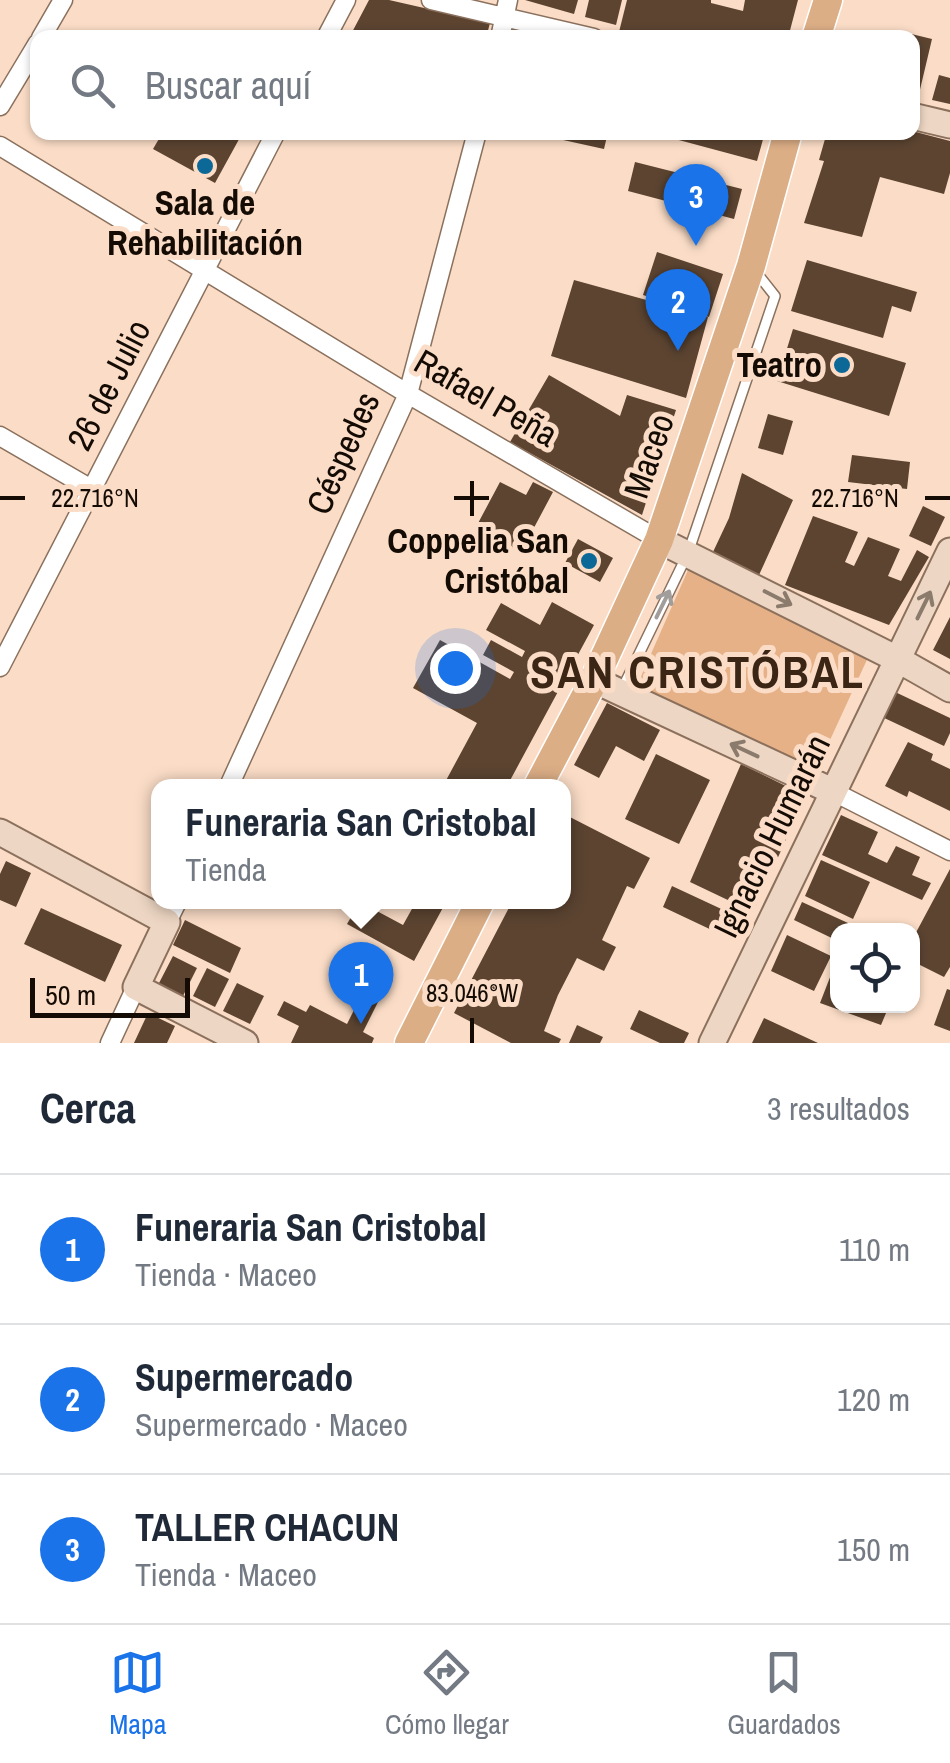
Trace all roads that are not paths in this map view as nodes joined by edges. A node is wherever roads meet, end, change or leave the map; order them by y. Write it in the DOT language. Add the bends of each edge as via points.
graph roads {
  1 [pos="63,0"];
  2 [pos="346,0"];
  3 [pos="430,0"];
  4 [pos="828,0"];
  5 [pos="507,8"];
  6 [pos="45,30"];
  7 [pos="330,30"];
  8 [pos="571,30"];
  9 [pos="819,30"];
  10 [pos="30,55"];
  11 [pos="0,106"];
  12 [pos="920,118"];
  13 [pos="950,125"];
  14 [pos="272,140"];
  15 [pos="475,140"];
  16 [pos="786,140"];
  17 [pos="0,146"];
  18 [pos="751,266"];
  19 [pos="204,268"];
  20 [pos="408,394"];
  21 [pos="0,436"];
  22 [pos="93,490"];
  23 [pos="659,540"];
  24 [pos="950,551"];
  25 [pos="688,553"];
  26 [pos="0,620"];
  27 [pos="18,629"];
  28 [pos="897,659"];
  29 [pos="0,666"];
  30 [pos="594,680"];
  31 [pos="950,689"];
  32 [pos="620,692"];
  33 [pos="232,779"];
  34 [pos="542,779"];
  35 [pos="832,791"];
  36 [pos="0,833"];
  37 [pos="950,851"];
  38 [pos="132,903"];
  39 [pos="151,907"];
  40 [pos="476,909"];
  41 [pos="172,912"];
  42 [pos="142,976"];
  43 [pos="110,1043"];
  44 [pos="245,1043"];
  45 [pos="409,1043"];
  46 [pos="712,1043"];
  1 -- 6 [label="street"];
  2 -- 7 [label="street"];
  3 -- 5 [label="street"];
  4 -- 9 [label="main road"];
  5 -- 8 [label="street"];
  10 -- 11 [label="street"];
  12 -- 13 [label="street"];
  14 -- 19 [label="street, 26 de Julio"];
  15 -- 20 [label="street, Céspedes"];
  16 -- 18 [label="main road, Maceo"];
  17 -- 19 [label="street, Rafael Peña"];
  18 -- 23 [label="main road, Maceo"];
  18 -- 25 [label="lane" via="775,296"];
  19 -- 20 [label="street, Rafael Peña"];
  19 -- 22 [label="street, 26 de Julio"];
  20 -- 23 [label="street, Rafael Peña"];
  20 -- 33 [label="street, Céspedes"];
  21 -- 22 [label="street"];
  22 -- 27 [label="street, 26 de Julio"];
  23 -- 25 [label="street, Rafael Peña"];
  23 -- 30 [label="main road, Maceo"];
  28 -- 24 [label="street, Ignacio Humarán, one-way"];
  25 -- 28 [label="street, Rafael Peña, one-way"];
  32 -- 25 [label="lane, one-way"];
  26 -- 27 [label="street"];
  27 -- 29 [label="street, 26 de Julio"];
  28 -- 31 [label="street, Rafael Peña"];
  28 -- 35 [label="street, Ignacio Humarán"];
  30 -- 32 [label="street"];
  30 -- 34 [label="main road, Maceo"];
  35 -- 32 [label="street, one-way"];
  35 -- 37 [label="street"];
  35 -- 46 [label="street, Ignacio Humarán"];
  36 -- 38 [label="street"];
  38 -- 39 [label="street"];
  38 -- 42 [label="street" via="148,938"];
  40 -- 45 [label="main road"];
  41 -- 42 [label="street"];
  42 -- 43 [label="street"];
  42 -- 44 [label="street"];
}
